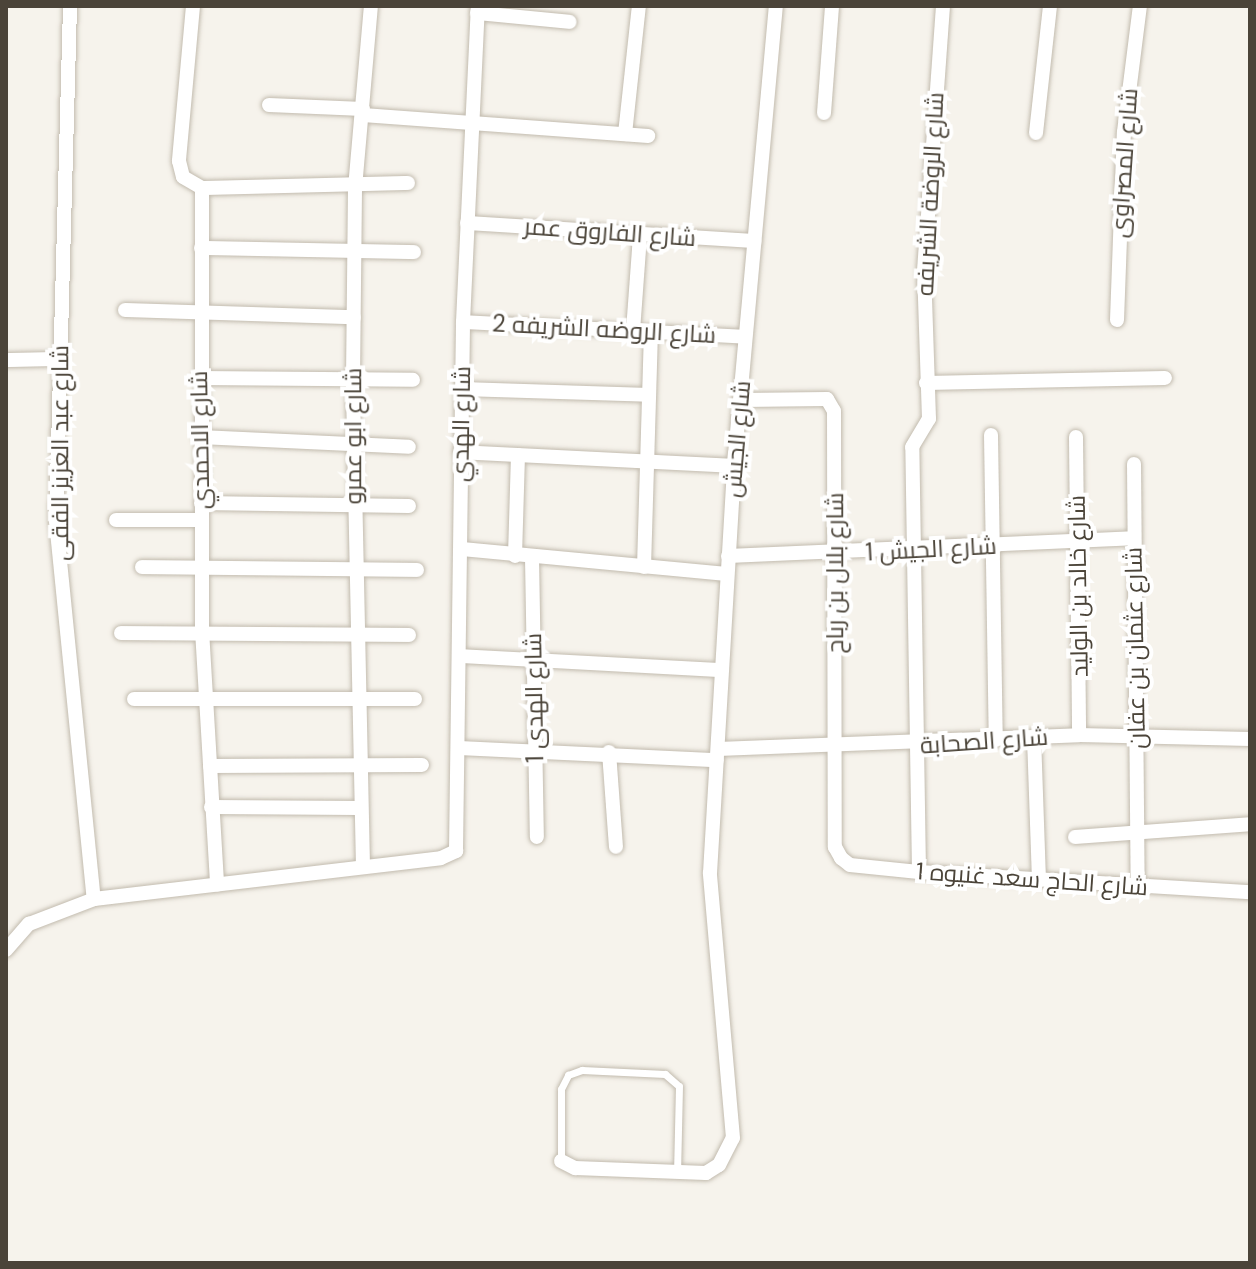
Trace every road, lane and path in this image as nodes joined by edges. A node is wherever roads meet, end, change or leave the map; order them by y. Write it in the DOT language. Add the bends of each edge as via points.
graph roads {
  1 [pos="70,6"];
  2 [pos="193,6"];
  3 [pos="371,6"];
  4 [pos="639,6"];
  5 [pos="776,6"];
  6 [pos="832,6"];
  7 [pos="943,6"];
  8 [pos="1050,6"];
  9 [pos="1140,6"];
  10 [pos="478,10"];
  11 [pos="570,22"];
  12 [pos="269,105"];
  13 [pos="363,112"];
  14 [pos="824,113"];
  15 [pos="469,126"];
  16 [pos="1036,133"];
  17 [pos="625,134"];
  18 [pos="648,136"];
  19 [pos="408,183"];
  20 [pos="202,188"];
  21 [pos="355,188"];
  22 [pos="467,223"];
  23 [pos="640,235"];
  24 [pos="754,241"];
  25 [pos="201,248"];
  26 [pos="355,252"];
  27 [pos="414,252"];
  28 [pos="125,310"];
  29 [pos="200,311"];
  30 [pos="354,317"];
  31 [pos="1117,320"];
  32 [pos="463,322"];
  33 [pos="633,331"];
  34 [pos="651,332"];
  35 [pos="745,337"];
  36 [pos="59,359"];
  37 [pos="6,360"];
  38 [pos="199,378"];
  39 [pos="1165,378"];
  40 [pos="353,380"];
  41 [pos="413,380"];
  42 [pos="926,383"];
  43 [pos="462,389"];
  44 [pos="649,395"];
  45 [pos="742,400"];
  46 [pos="991,435"];
  47 [pos="200,437"];
  48 [pos="1076,437"];
  49 [pos="353,441"];
  50 [pos="409,447"];
  51 [pos="460,452"];
  52 [pos="518,455"];
  53 [pos="647,462"];
  54 [pos="1134,464"];
  55 [pos="734,466"];
  56 [pos="201,503"];
  57 [pos="352,505"];
  58 [pos="409,506"];
  59 [pos="116,520"];
  60 [pos="201,520"];
  61 [pos="1133,538"];
  62 [pos="1077,541"];
  63 [pos="993,546"];
  64 [pos="462,549"];
  65 [pos="916,550"];
  66 [pos="834,554"];
  67 [pos="515,556"];
  68 [pos="728,556"];
  69 [pos="532,558"];
  70 [pos="142,567"];
  71 [pos="202,567"];
  72 [pos="644,567"];
  73 [pos="353,569"];
  74 [pos="417,570"];
  75 [pos="727,574"];
  76 [pos="202,630"];
  77 [pos="354,632"];
  78 [pos="121,633"];
  79 [pos="409,635"];
  80 [pos="460,656"];
  81 [pos="534,659"];
  82 [pos="721,670"];
  83 [pos="206,697"];
  84 [pos="134,699"];
  85 [pos="415,699"];
  86 [pos="356,700"];
  87 [pos="1136,734"];
  88 [pos="1079,735"];
  89 [pos="1034,737"];
  90 [pos="1250,739"];
  91 [pos="996,740"];
  92 [pos="916,745"];
  93 [pos="459,748"];
  94 [pos="835,748"];
  95 [pos="535,749"];
  96 [pos="609,752"];
  97 [pos="717,754"];
  98 [pos="422,765"];
  99 [pos="210,766"];
  100 [pos="357,770"];
  101 [pos="211,807"];
  102 [pos="359,808"];
  103 [pos="1250,824"];
  104 [pos="1137,832"];
  105 [pos="835,835"];
  106 [pos="537,837"];
  107 [pos="1075,837"];
  108 [pos="616,847"];
  109 [pos="363,867"];
  110 [pos="919,872"];
  111 [pos="1039,880"];
  112 [pos="217,885"];
  113 [pos="1138,886"];
  114 [pos="1250,892"];
  115 [pos="94,899"];
  116 [pos="6,950"];
  117 [pos="561,1161"];
  118 [pos="677,1172"];
  1 -- 36 [label="street, شارع عبد العزيز الفقى"];
  2 -- 20 [label="street" via="179,161 183,177"];
  3 -- 13 [label="street, شارع ابو عمرو"];
  4 -- 17 [label="street"];
  5 -- 24 [label="street, شارع الجيش"];
  6 -- 14 [label="street"];
  7 -- 42 [label="street, شارع الروضة الشريفه" via="924,271"];
  8 -- 16 [label="street"];
  9 -- 31 [label="street, شارع المصراوى" via="1124,132"];
  10 -- 11 [label="street"];
  10 -- 15 [label="street, شارع الهدي"];
  12 -- 13 [label="street"];
  13 -- 15 [label="street"];
  13 -- 21 [label="street, شارع ابو عمرو"];
  15 -- 17 [label="street"];
  15 -- 22 [label="street, شارع الهدي"];
  17 -- 18 [label="street"];
  19 -- 21 [label="street"];
  20 -- 21 [label="street"];
  20 -- 25 [label="street, شارع الاحمدي"];
  21 -- 26 [label="street, شارع ابو عمرو"];
  22 -- 23 [label="street, شارع الفاروق عمر"];
  22 -- 32 [label="street, شارع الهدي"];
  23 -- 24 [label="street, شارع الفاروق عمر"];
  23 -- 33 [label="street"];
  24 -- 35 [label="street, شارع الجيش"];
  25 -- 26 [label="street"];
  25 -- 29 [label="street, شارع الاحمدي"];
  26 -- 27 [label="street"];
  26 -- 30 [label="street, شارع ابو عمرو"];
  28 -- 29 [label="street"];
  29 -- 30 [label="street"];
  29 -- 38 [label="street, شارع الاحمدي"];
  30 -- 40 [label="street, شارع ابو عمرو"];
  32 -- 33 [label="street, شارع الروضه الشريفه 2"];
  32 -- 43 [label="street, شارع الهدي"];
  33 -- 34 [label="street, شارع الروضه الشريفه 2"];
  34 -- 35 [label="street, شارع الروضه الشريفه 2"];
  34 -- 44 [label="street"];
  35 -- 45 [label="street, شارع الجيش"];
  36 -- 37 [label="street"];
  36 -- 115 [label="street, شارع عبد العزيز الفقى" via="56,521"];
  38 -- 40 [label="street"];
  38 -- 47 [label="street, شارع الاحمدي"];
  39 -- 42 [label="street"];
  40 -- 41 [label="street"];
  40 -- 49 [label="street, شارع ابو عمرو"];
  42 -- 65 [label="street, شارع الروضة الشريفه" via="929,419 912,447"];
  43 -- 44 [label="street"];
  43 -- 51 [label="street, شارع الهدي"];
  44 -- 53 [label="street"];
  45 -- 55 [label="street, شارع الجيش"];
  45 -- 66 [label="street, شارع بلال بن رباح" via="833,404"];
  46 -- 63 [label="street"];
  47 -- 49 [label="street"];
  47 -- 56 [label="street, شارع الاحمدي"];
  48 -- 62 [label="street, شارع خالد بن الوليد"];
  49 -- 50 [label="street"];
  49 -- 57 [label="street, شارع ابو عمرو"];
  51 -- 52 [label="street"];
  51 -- 64 [label="street, شارع الهدي"];
  52 -- 53 [label="street"];
  52 -- 67 [label="street"];
  53 -- 55 [label="street"];
  53 -- 72 [label="street"];
  54 -- 61 [label="street, شارع عثمان بن عفان"];
  55 -- 68 [label="street, شارع الجيش"];
  56 -- 57 [label="street"];
  56 -- 60 [label="street, شارع الاحمدي"];
  57 -- 58 [label="street"];
  57 -- 73 [label="street, شارع ابو عمرو"];
  59 -- 60 [label="street"];
  60 -- 71 [label="street, شارع الاحمدي"];
  61 -- 62 [label="street, شارع الجيش 1"];
  61 -- 87 [label="street, شارع عثمان بن عفان"];
  62 -- 63 [label="street, شارع الجيش 1"];
  62 -- 88 [label="street, شارع خالد بن الوليد"];
  63 -- 65 [label="street, شارع الجيش 1"];
  63 -- 91 [label="street"];
  64 -- 67 [label="street"];
  64 -- 80 [label="street, شارع الهدي"];
  65 -- 66 [label="street, شارع الجيش 1"];
  65 -- 92 [label="street, شارع الروضة الشريفه"];
  66 -- 68 [label="street, شارع الجيش 1"];
  66 -- 94 [label="street, شارع بلال بن رباح"];
  67 -- 69 [label="street"];
  68 -- 75 [label="street, شارع الجيش"];
  69 -- 72 [label="street"];
  69 -- 81 [label="street, شارع الهدى 1"];
  70 -- 71 [label="street"];
  71 -- 73 [label="street"];
  71 -- 76 [label="street, شارع الاحمدي"];
  72 -- 75 [label="street"];
  73 -- 74 [label="street"];
  73 -- 77 [label="street, شارع ابو عمرو"];
  75 -- 82 [label="street, شارع الجيش"];
  76 -- 77 [label="street"];
  76 -- 78 [label="street"];
  76 -- 83 [label="street, شارع الاحمدي"];
  77 -- 79 [label="street"];
  77 -- 86 [label="street, شارع ابو عمرو"];
  80 -- 81 [label="street"];
  80 -- 93 [label="street, شارع الهدي"];
  81 -- 82 [label="street"];
  81 -- 95 [label="street, شارع الهدى 1"];
  82 -- 97 [label="street, شارع الجيش"];
  83 -- 84 [label="street"];
  83 -- 86 [label="street"];
  83 -- 99 [label="street, شارع الاحمدي"];
  85 -- 86 [label="street"];
  86 -- 100 [label="street, شارع ابو عمرو"];
  87 -- 88 [label="street, شارع الصحابة"];
  87 -- 90 [label="street, شارع الصحابة"];
  87 -- 104 [label="street, شارع عثمان بن عفان"];
  88 -- 89 [label="street, شارع الصحابة"];
  89 -- 91 [label="street, شارع الصحابة"];
  89 -- 111 [label="street"];
  91 -- 92 [label="street, شارع الصحابة"];
  92 -- 94 [label="street, شارع الصحابة"];
  92 -- 110 [label="street, شارع الروضة الشريفه"];
  93 -- 95 [label="street, شارع الصحابة"];
  93 -- 109 [label="street, شارع الهدي" via="458,843 450,857"];
  94 -- 97 [label="street, شارع الصحابة"];
  94 -- 105 [label="street, شارع بلال بن رباح"];
  95 -- 96 [label="street, شارع الصحابة"];
  95 -- 106 [label="street, شارع الهدى 1"];
  96 -- 97 [label="street, شارع الصحابة"];
  96 -- 108 [label="street"];
  97 -- 118 [label="street, شارع الجيش" via="710,873 733,1138 719,1165 706,1173"];
  98 -- 100 [label="street"];
  99 -- 100 [label="street"];
  99 -- 101 [label="street, شارع الاحمدي"];
  100 -- 102 [label="street, شارع ابو عمرو"];
  101 -- 102 [label="street"];
  101 -- 112 [label="street, شارع الاحمدي"];
  102 -- 109 [label="street, شارع ابو عمرو"];
  103 -- 104 [label="street"];
  104 -- 107 [label="street"];
  104 -- 113 [label="street, شارع عثمان بن عفان"];
  105 -- 110 [label="street, شارع الحاج سعد غنيوه 1" via="835,847 850,865"];
  109 -- 112 [label="street"];
  110 -- 111 [label="street, شارع الحاج سعد غنيوه 1"];
  111 -- 113 [label="street, شارع الحاج سعد غنيوه 1"];
  112 -- 115 [label="street"];
  113 -- 114 [label="street, شارع الحاج سعد غنيوه 1"];
  115 -- 116 [label="street" via="29,924"];
  117 -- 118 [label="street" via="575,1168"];
  117 -- 118 [label="lane" via="561,1089 568,1075 582,1070 665,1074 679,1086"];
}
